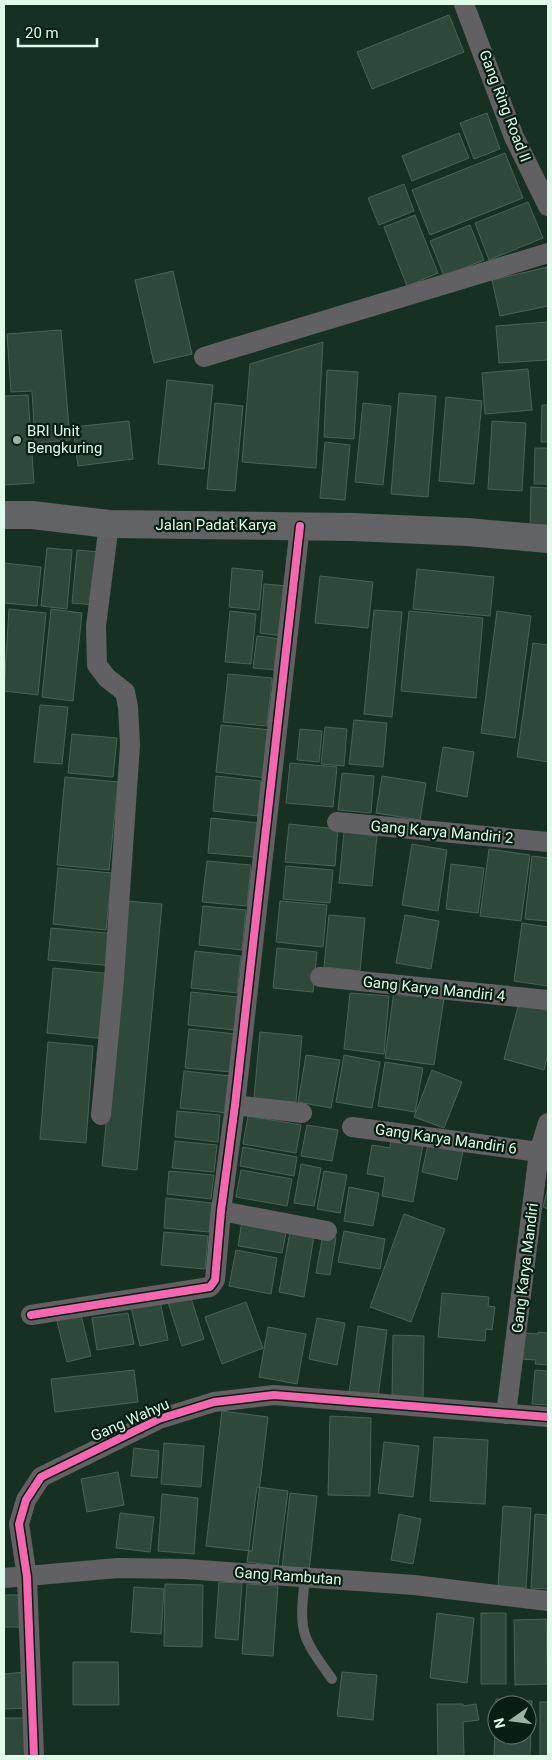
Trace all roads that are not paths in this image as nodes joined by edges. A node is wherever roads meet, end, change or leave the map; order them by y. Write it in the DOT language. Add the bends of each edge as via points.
graph roads {
  1 [pos="464,4"];
  2 [pos="548,206"];
  3 [pos="548,254"];
  4 [pos="204,356"];
  5 [pos="4,515"];
  6 [pos="109,524"];
  7 [pos="300,526"];
  8 [pos="548,539"];
  9 [pos="337,822"];
  10 [pos="548,842"];
  11 [pos="320,977"];
  12 [pos="548,1000"];
  13 [pos="235,1105"];
  14 [pos="302,1113"];
  15 [pos="101,1115"];
  16 [pos="548,1123"];
  17 [pos="352,1126"];
  18 [pos="539,1152"];
  19 [pos="221,1210"];
  20 [pos="540,1220"];
  21 [pos="327,1231"];
  22 [pos="32,1316"];
  23 [pos="506,1414"];
  24 [pos="548,1417"];
  25 [pos="27,1577"];
  26 [pos="305,1577"];
  27 [pos="4,1578"];
  28 [pos="548,1601"];
  29 [pos="332,1679"];
  30 [pos="34,1756"];
  1 -- 2 [label="street, Gang Ring Road II" via="514,137"];
  3 -- 4 [label="street"];
  5 -- 6 [label="main road, Jalan Padat Karya"];
  6 -- 7 [label="main road, Jalan Padat Karya"];
  6 -- 15 [label="street" via="96,626 97,665 125,692 130,745"];
  7 -- 8 [label="main road, Jalan Padat Karya" via="467,532"];
  7 -- 13 [label="street"];
  9 -- 10 [label="street, Gang Karya Mandiri 2"];
  11 -- 12 [label="street, Gang Karya Mandiri 4"];
  13 -- 14 [label="street"];
  13 -- 19 [label="street"];
  16 -- 18 [label="street, Gang Karya Mandiri"];
  17 -- 18 [label="street, Gang Karya Mandiri 6"];
  18 -- 20 [label="street, Gang Karya Mandiri"];
  19 -- 21 [label="street"];
  19 -- 22 [label="street" via="215,1280 210,1287"];
  20 -- 23 [label="street, Gang Karya Mandiri"];
  23 -- 24 [label="street, Gang Wahyu"];
  23 -- 25 [label="street, Gang Wahyu" via="274,1395 214,1402 159,1419 41,1477 26,1500 19,1524"];
  25 -- 26 [label="street, Gang Rambutan" via="118,1568"];
  25 -- 27 [label="street, Gang Rambutan"];
  25 -- 30 [label="street, Gang Wahyu"];
  26 -- 28 [label="street, Gang Rambutan" via="414,1585"];
  26 -- 29 [label="lane" via="302,1628 309,1648"];
}
